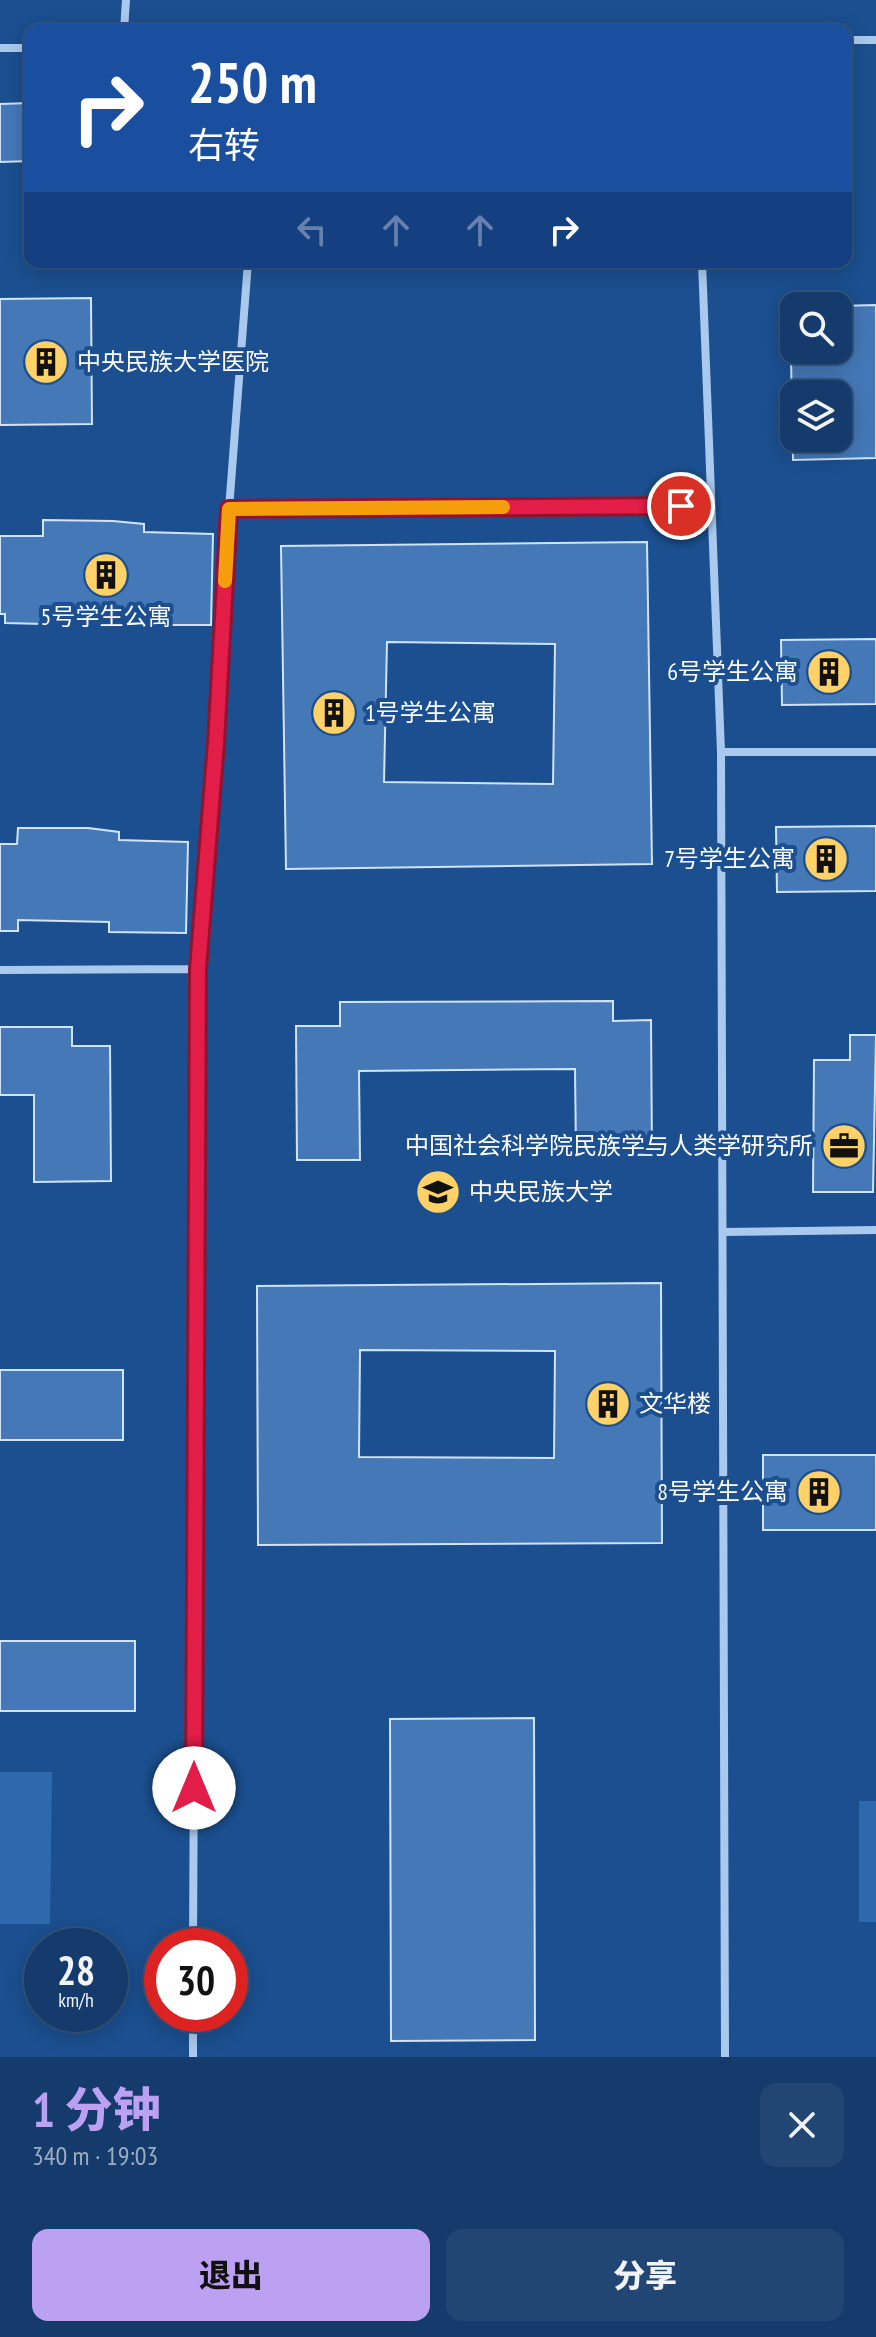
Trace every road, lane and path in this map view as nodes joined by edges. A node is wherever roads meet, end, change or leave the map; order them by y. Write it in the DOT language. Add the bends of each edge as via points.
graph roads {
  1 [pos="126,0"];
  2 [pos="124,24"];
  3 [pos="852,40"];
  4 [pos="876,40"];
  5 [pos="0,48"];
  6 [pos="24,48"];
  7 [pos="248,268"];
  8 [pos="702,268"];
  9 [pos="711,506"];
  10 [pos="229,509"];
  11 [pos="721,752"];
  12 [pos="876,752"];
  13 [pos="198,969"];
  14 [pos="0,970"];
  15 [pos="876,1230"];
  16 [pos="723,1232"];
  17 [pos="193,1928"];
  18 [pos="193,2032"];
  19 [pos="193,2057"];
  20 [pos="725,2057"];
  1 -- 2 [label="street"];
  3 -- 4 [label="street"];
  5 -- 6 [label="street"];
  7 -- 10 [label="street"];
  8 -- 9 [label="street"];
  9 -- 10 [label="street"];
  9 -- 11 [label="street"];
  10 -- 13 [label="street"];
  11 -- 12 [label="street"];
  11 -- 16 [label="street"];
  13 -- 14 [label="street"];
  13 -- 17 [label="street"];
  15 -- 16 [label="street"];
  16 -- 20 [label="street"];
  18 -- 19 [label="street"];
}
